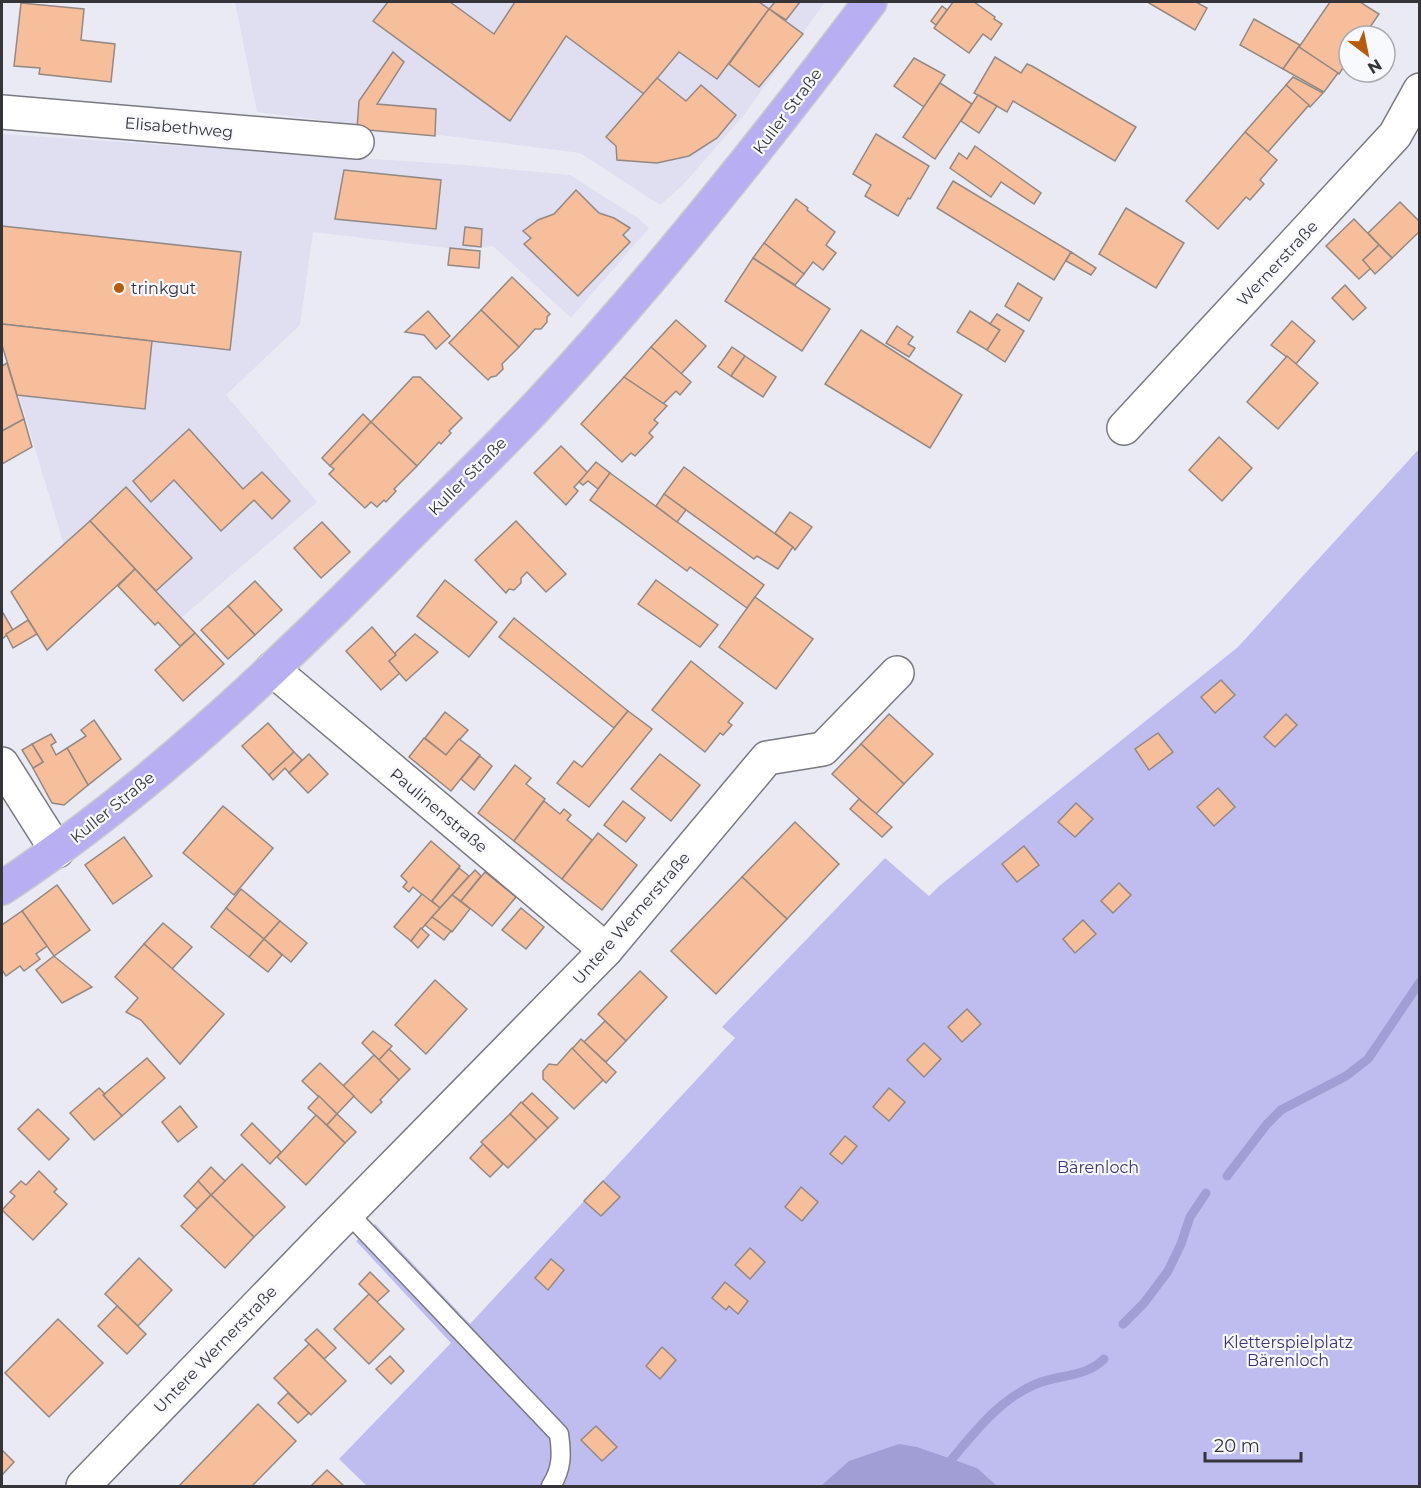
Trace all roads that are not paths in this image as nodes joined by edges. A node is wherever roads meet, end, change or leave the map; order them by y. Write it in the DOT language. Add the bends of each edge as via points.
graph roads {
  1 [pos="867,2"];
  2 [pos="1419,90"];
  3 [pos="2,112"];
  4 [pos="357,142"];
  5 [pos="1124,428"];
  6 [pos="272,669"];
  7 [pos="897,673"];
  8 [pos="2,764"];
  9 [pos="57,852"];
  10 [pos="2,888"];
  11 [pos="606,950"];
  12 [pos="348,1213"];
  13 [pos="83,1486"];
  14 [pos="551,1486"];
  1 -- 6 [label="main road, Kuller Straße" via="732,182 540,403"];
  2 -- 5 [label="street, Wernerstraße" via="1395,135"];
  3 -- 4 [label="street, Elisabethweg"];
  6 -- 9 [label="main road, Kuller Straße" via="174,757"];
  6 -- 11 [label="street, Paulinenstraße"];
  7 -- 11 [label="street, Untere Wernerstraße" via="823,749 767,758"];
  8 -- 9 [label="street"];
  9 -- 10 [label="main road, Kuller Straße"];
  11 -- 12 [label="street, Untere Wernerstraße"];
  12 -- 13 [label="street, Untere Wernerstraße"];
  12 -- 14 [label="lane" via="559,1434 560,1472"];
}
